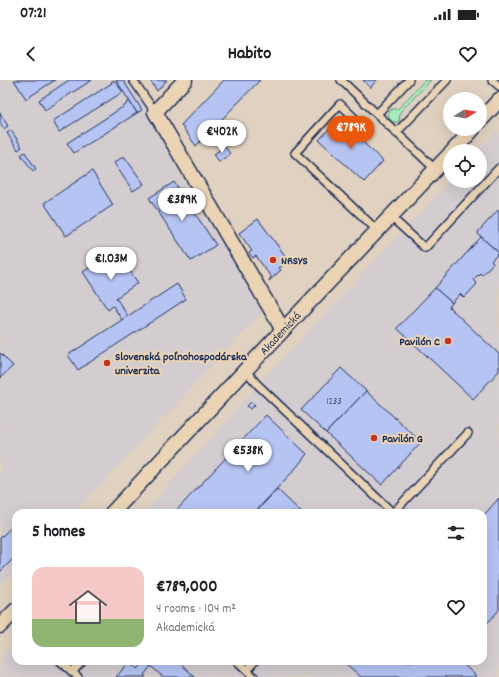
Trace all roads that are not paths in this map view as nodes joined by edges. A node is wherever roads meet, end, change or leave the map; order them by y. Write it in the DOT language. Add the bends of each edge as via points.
graph roads {
  1 [pos="133,80"];
  2 [pos="185,80"];
  3 [pos="341,80"];
  4 [pos="409,80"];
  5 [pos="447,80"];
  6 [pos="492,80"];
  7 [pos="499,86"];
  8 [pos="498,102"];
  9 [pos="155,112"];
  10 [pos="377,114"];
  11 [pos="487,114"];
  12 [pos="366,130"];
  13 [pos="396,133"];
  14 [pos="467,136"];
  15 [pos="459,144"];
  16 [pos="443,162"];
  17 [pos="499,168"];
  18 [pos="436,170"];
  19 [pos="391,217"];
  20 [pos="378,231"];
  21 [pos="283,330"];
  22 [pos="245,370"];
  23 [pos="468,433"];
  24 [pos="116,509"];
  25 [pos="389,509"];
  26 [pos="397,509"];
  27 [pos="12,617"];
  28 [pos="0,626"];
  29 [pos="64,665"];
  30 [pos="81,665"];
  31 [pos="241,665"];
  32 [pos="251,665"];
  33 [pos="247,670"];
  34 [pos="75,675"];
  35 [pos="254,677"];
  1 -- 9 [label="lane"];
  2 -- 9 [label="street"];
  3 -- 10 [label="lane"];
  4 -- 10 [label="lane"];
  5 -- 13 [label="lane"];
  6 -- 7 [label="lane"];
  8 -- 11 [label="street"];
  9 -- 21 [label="street"];
  10 -- 13 [label="lane"];
  12 -- 20 [label="lane" via="340,104 294,153"];
  13 -- 18 [label="lane"];
  14 -- 15 [label="street"];
  16 -- 18 [label="street, Akademická"];
  17 -- 19 [label="lane" via="425,248"];
  18 -- 19 [label="street, Akademická"];
  19 -- 20 [label="street, Akademická"];
  20 -- 21 [label="street, Akademická"];
  21 -- 22 [label="street, Akademická"];
  22 -- 24 [label="street, Akademická"];
  22 -- 25 [label="lane"];
  23 -- 26 [label="lane"];
  27 -- 28 [label="street"];
  29 -- 34 [label="lane"];
  30 -- 34 [label="lane"];
  31 -- 33 [label="lane"];
  32 -- 33 [label="lane"];
  33 -- 35 [label="lane"];
}
